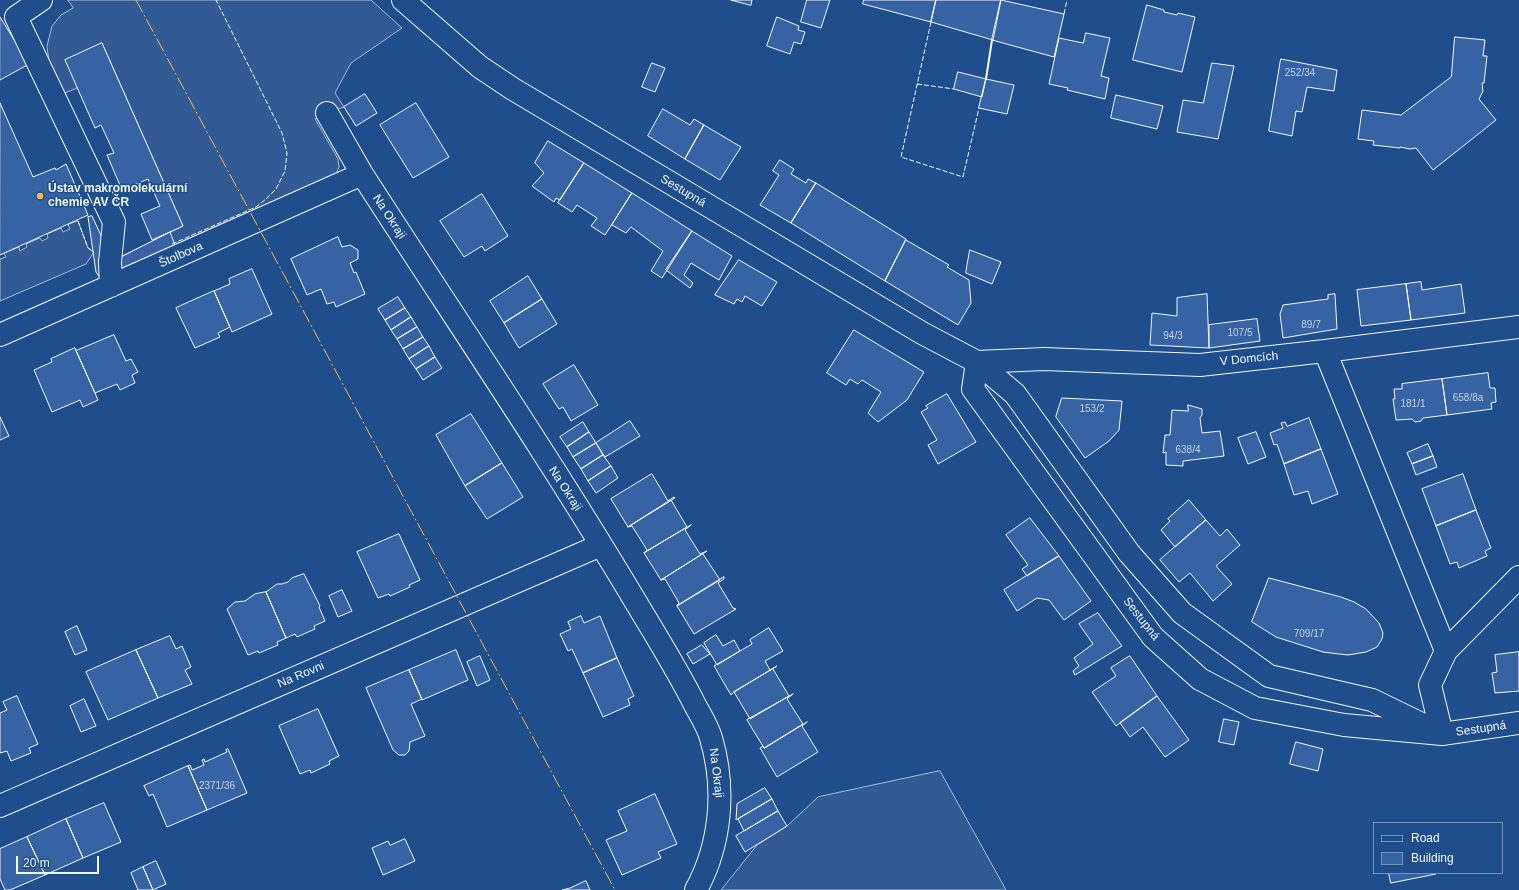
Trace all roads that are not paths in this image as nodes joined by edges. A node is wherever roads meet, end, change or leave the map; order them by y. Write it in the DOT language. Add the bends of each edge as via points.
graph roads {
  1 [pos="41,0"];
  2 [pos="403,0"];
  3 [pos="327,113"];
  4 [pos="362,174"];
  5 [pos="111,286"];
  6 [pos="1519,327"];
  7 [pos="0,335"];
  8 [pos="1325,351"];
  9 [pos="977,362"];
  10 [pos="601,545"];
  11 [pos="1519,577"];
  12 [pos="1446,652"];
  13 [pos="1519,723"];
  14 [pos="1442,734"];
  15 [pos="0,806"];
  16 [pos="696,890"];
  1 -- 5 [label="street" via="16,17 114,222 110,262"];
  2 -- 9 [label="street, Sestupná" via="480,67 513,89 922,334"];
  3 -- 4 [label="street, Na Okraji"];
  4 -- 5 [label="street, Štolbova"];
  4 -- 10 [label="street, Na Okraji"];
  5 -- 7 [label="street, Štolbova"];
  6 -- 8 [label="street, V Domcích"];
  8 -- 9 [label="street, V Domcích" via="1200,365 1044,359"];
  8 -- 12 [label="street"];
  9 -- 14 [label="street, Sestupná" via="1015,394 1129,553 1182,613 1269,676 1372,700"];
  9 -- 14 [label="street, Sestupná" via="974,389 1153,637 1200,679 1255,708 1344,725"];
  10 -- 15 [label="street, Na Rovni"];
  10 -- 16 [label="street, Na Okraji" via="688,690 711,736 718,766 719,824 713,851"];
  11 -- 12 [label="street"];
  12 -- 14 [label="street" via="1430,684"];
  13 -- 14 [label="street, Sestupná"];
}
